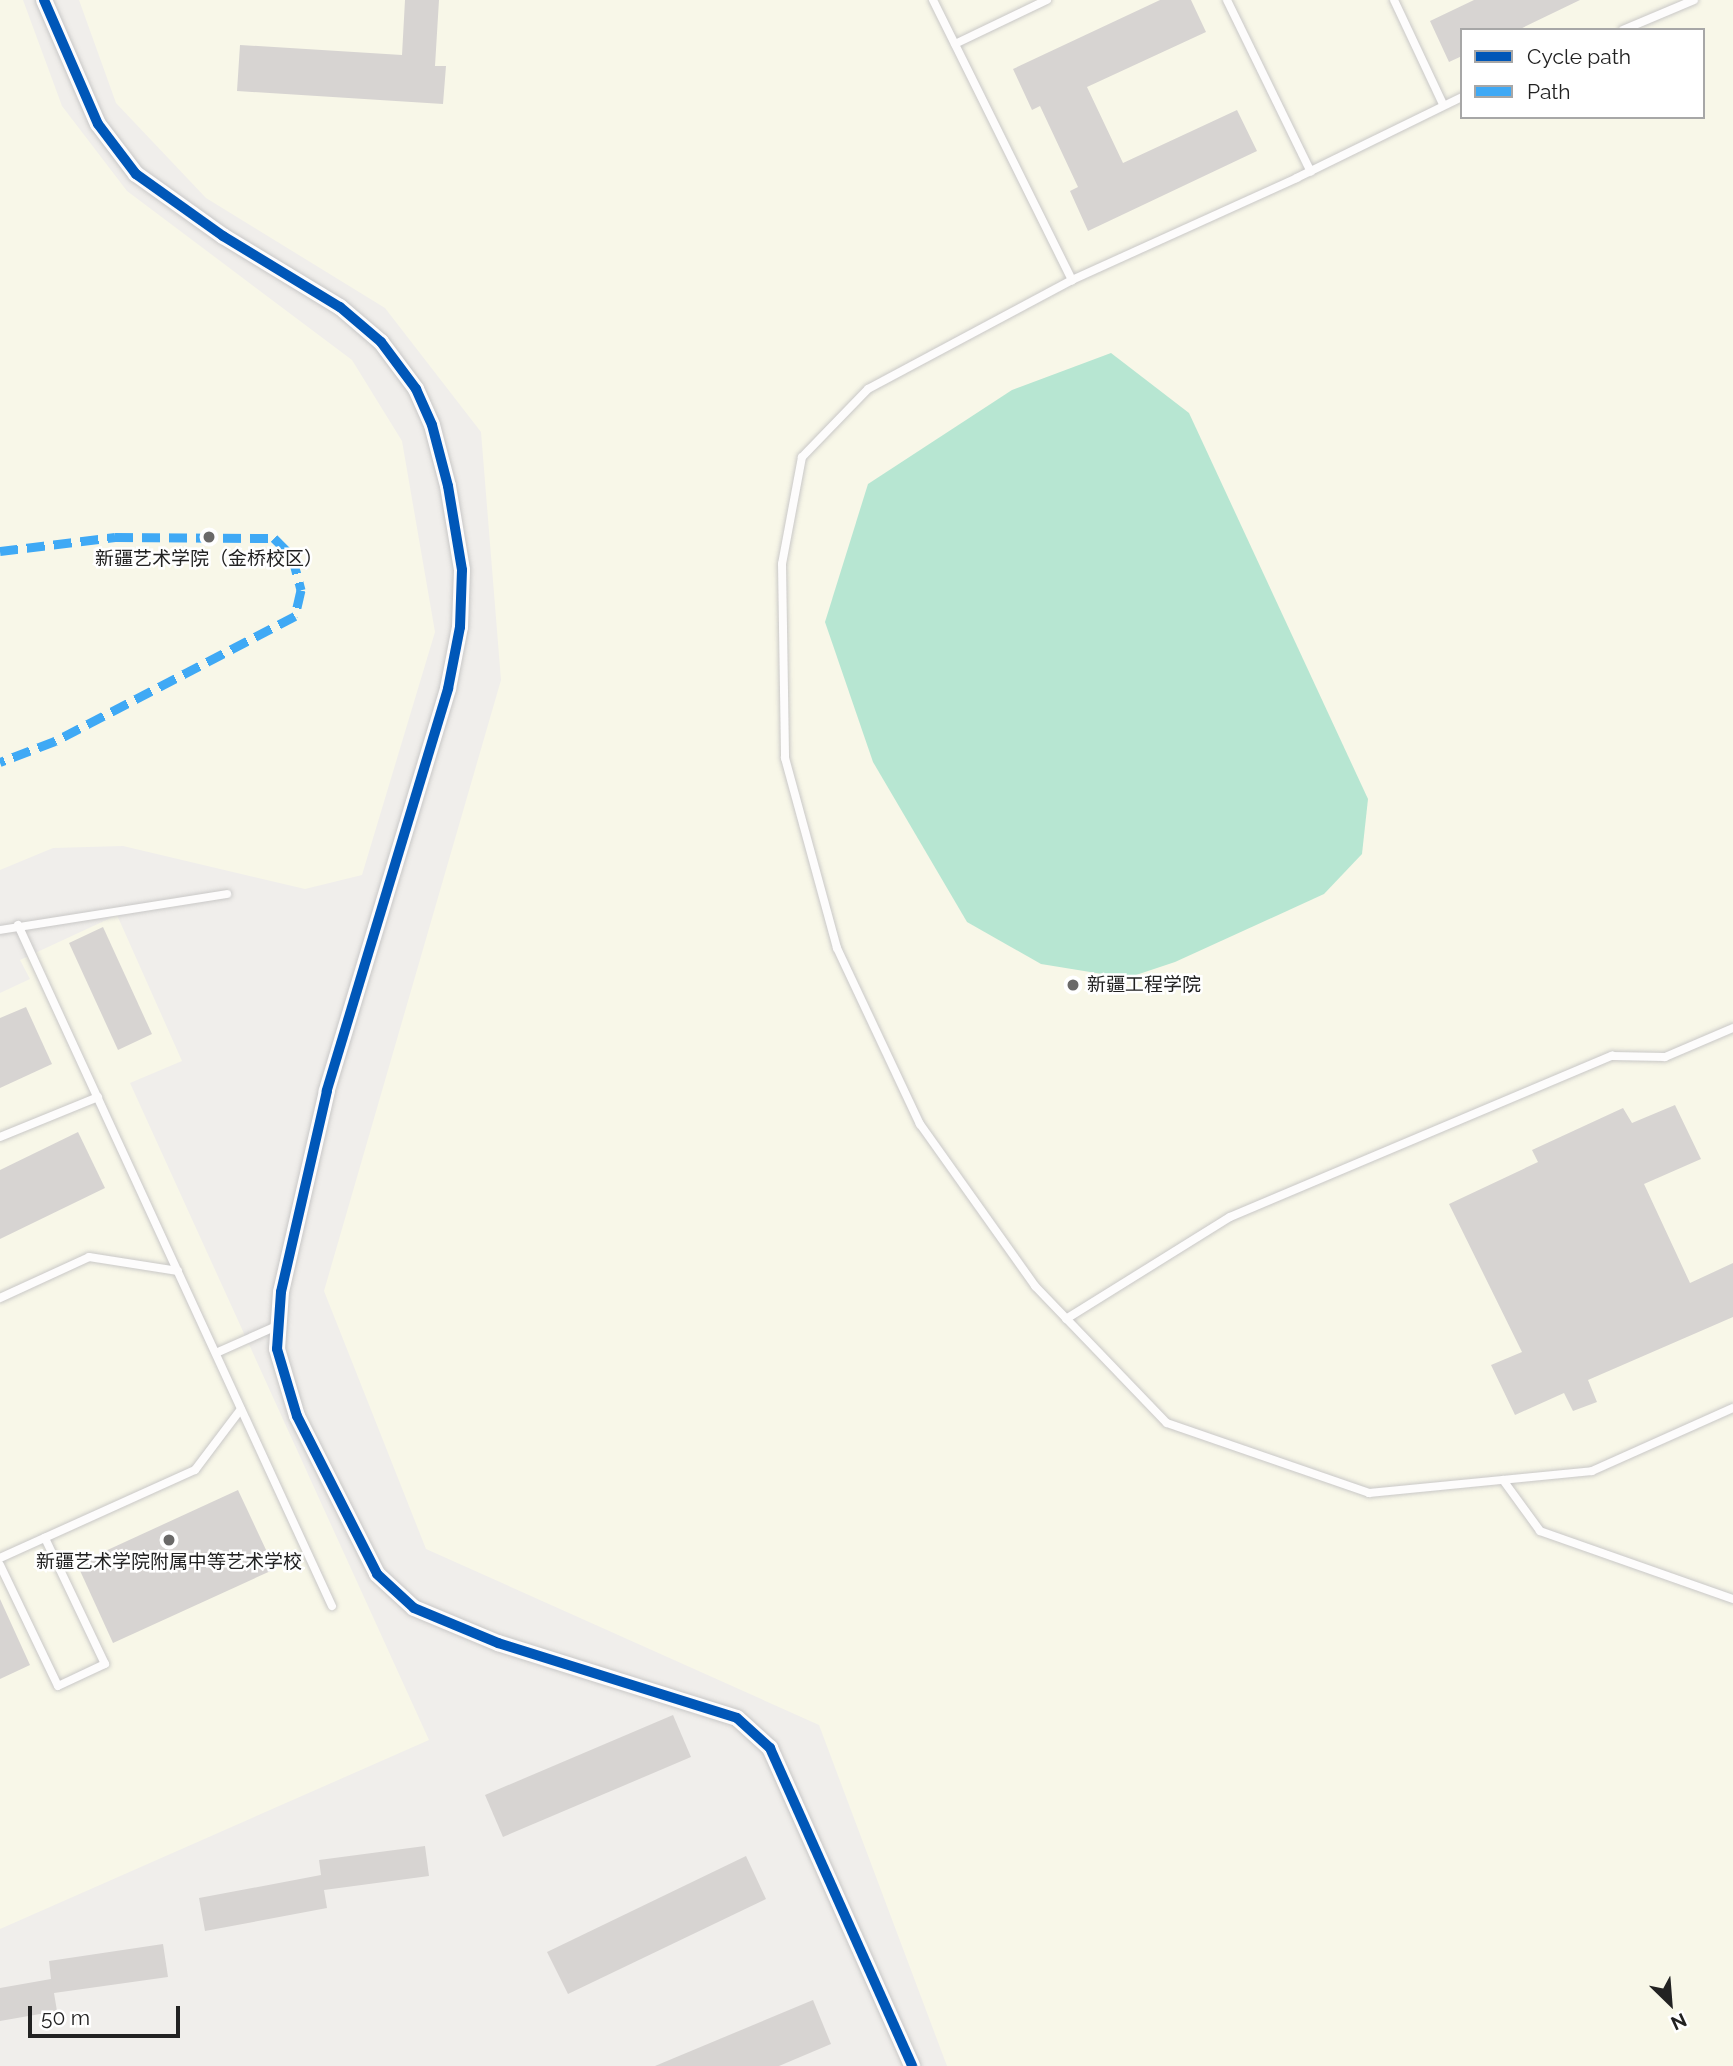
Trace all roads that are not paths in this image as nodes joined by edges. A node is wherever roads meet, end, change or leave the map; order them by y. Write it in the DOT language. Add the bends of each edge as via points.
graph roads {
  1 [pos="44,0"];
  2 [pos="933,0"];
  3 [pos="1047,0"];
  4 [pos="1227,0"];
  5 [pos="1394,0"];
  6 [pos="1694,0"];
  7 [pos="1673,4"];
  8 [pos="1627,28"];
  9 [pos="955,44"];
  10 [pos="1460,98"];
  11 [pos="1443,104"];
  12 [pos="1311,172"];
  13 [pos="1072,280"];
  14 [pos="227,894"];
  15 [pos="19,925"];
  16 [pos="0,930"];
  17 [pos="1733,1028"];
  18 [pos="97,1097"];
  19 [pos="0,1137"];
  20 [pos="178,1271"];
  21 [pos="0,1298"];
  22 [pos="1066,1319"];
  23 [pos="279,1325"];
  24 [pos="216,1353"];
  25 [pos="1733,1408"];
  26 [pos="242,1409"];
  27 [pos="1503,1480"];
  28 [pos="45,1538"];
  29 [pos="0,1558"];
  30 [pos="0,1565"];
  31 [pos="1733,1599"];
  32 [pos="332,1606"];
  33 [pos="912,2066"];
  1 -- 23 [label="street" via="98,124 136,174 223,236 340,307 381,342 416,389 432,425 448,486 462,570 460,627 448,689 327,1091 281,1292"];
  2 -- 9 [label="lane"];
  3 -- 9 [label="lane"];
  4 -- 12 [label="lane"];
  5 -- 11 [label="lane"];
  6 -- 7 [label="lane"];
  7 -- 8 [label="lane"];
  9 -- 13 [label="lane"];
  10 -- 11 [label="lane"];
  11 -- 13 [label="lane" via="1297,178"];
  13 -- 22 [label="lane" via="868,389 802,457 782,564 785,758 837,948 920,1124 1035,1286"];
  14 -- 15 [label="lane"];
  15 -- 16 [label="lane"];
  15 -- 18 [label="lane"];
  17 -- 22 [label="lane" via="1665,1057 1612,1056 1230,1217"];
  18 -- 19 [label="lane"];
  18 -- 20 [label="lane"];
  20 -- 21 [label="lane" via="89,1257"];
  20 -- 24 [label="lane"];
  22 -- 27 [label="lane" via="1167,1423 1369,1493"];
  23 -- 24 [label="lane"];
  23 -- 33 [label="street" via="277,1349 297,1416 377,1574 414,1608 498,1643 737,1718 770,1748"];
  24 -- 26 [label="lane"];
  25 -- 27 [label="lane" via="1592,1472"];
  26 -- 28 [label="lane" via="195,1470"];
  26 -- 32 [label="lane"];
  27 -- 31 [label="lane" via="1540,1531"];
  28 -- 29 [label="lane"];
  28 -- 30 [label="lane" via="105,1664 58,1686"];
}
